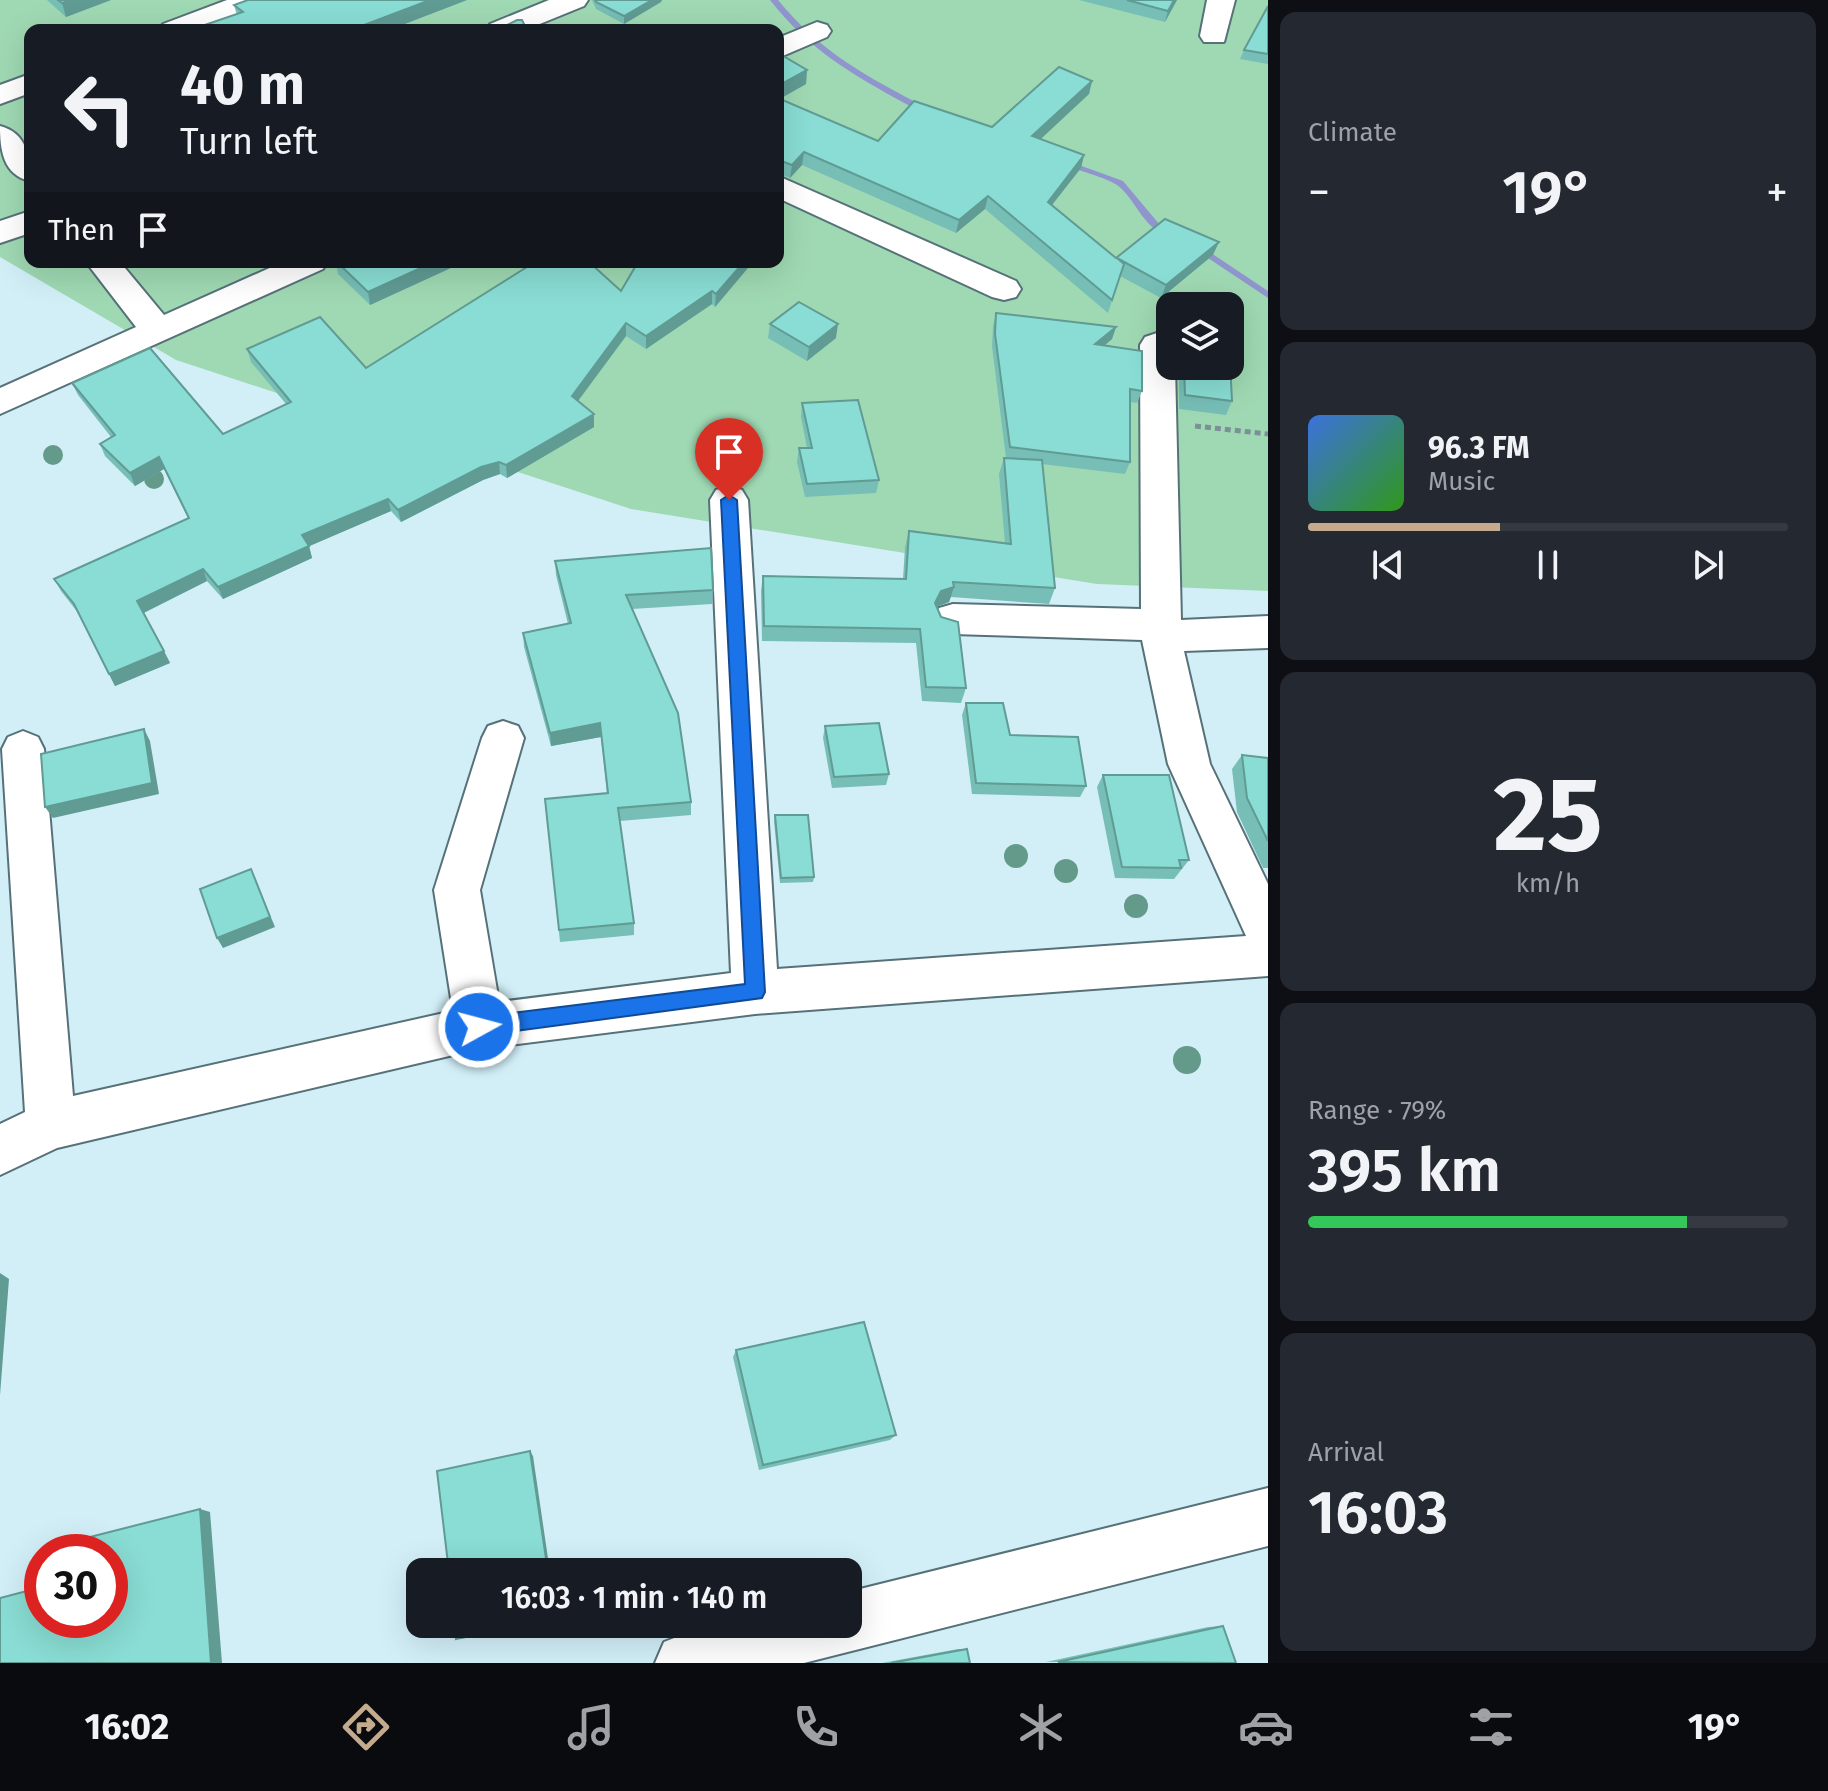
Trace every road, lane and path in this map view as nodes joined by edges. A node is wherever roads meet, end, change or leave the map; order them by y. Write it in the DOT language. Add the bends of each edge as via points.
graph roads {
  1 [pos="253,0"];
  2 [pos="574,0"];
  3 [pos="1221,0"];
  4 [pos="189,24"];
  5 [pos="515,24"];
  6 [pos="817,31"];
  7 [pos="1214,36"];
  8 [pos="784,46"];
  9 [pos="24,85"];
  10 [pos="0,95"];
  11 [pos="0,135"];
  12 [pos="24,165"];
  13 [pos="784,189"];
  14 [pos="24,223"];
  15 [pos="0,233"];
  16 [pos="107,268"];
  17 [pos="298,268"];
  18 [pos="1004,289"];
  19 [pos="158,331"];
  20 [pos="1157,380"];
  21 [pos="0,402"];
  22 [pos="1158,422"];
  23 [pos="1268,434"];
  24 [pos="729,500"];
  25 [pos="953,619"];
  26 [pos="1161,630"];
  27 [pos="1268,632"];
  28 [pos="503,738"];
  29 [pos="23,749"];
  30 [pos="1268,933"];
  31 [pos="1268,955"];
  32 [pos="755,992"];
  33 [pos="479,1027"];
  34 [pos="51,1125"];
  35 [pos="0,1150"];
  36 [pos="1268,1517"];
  37 [pos="862,1618"];
  38 [pos="785,1638"];
  39 [pos="685,1663"];
  1 -- 4 [label="street"];
  2 -- 5 [label="street"];
  3 -- 7 [label="street"];
  6 -- 8 [label="street"];
  9 -- 10 [label="street"];
  11 -- 12 [label="street"];
  13 -- 18 [label="street"];
  14 -- 15 [label="street"];
  16 -- 19 [label="street"];
  17 -- 19 [label="street"];
  19 -- 21 [label="street"];
  20 -- 22 [label="street"];
  22 -- 23 [label="path"];
  22 -- 26 [label="street"];
  24 -- 32 [label="street"];
  25 -- 26 [label="street"];
  26 -- 27 [label="street"];
  26 -- 30 [label="street" via="1189,764"];
  28 -- 33 [label="street" via="457,890"];
  29 -- 34 [label="street"];
  31 -- 32 [label="street"];
  32 -- 33 [label="street"];
  33 -- 34 [label="street"];
  34 -- 35 [label="street"];
  36 -- 37 [label="street"];
  38 -- 39 [label="street"];
}
